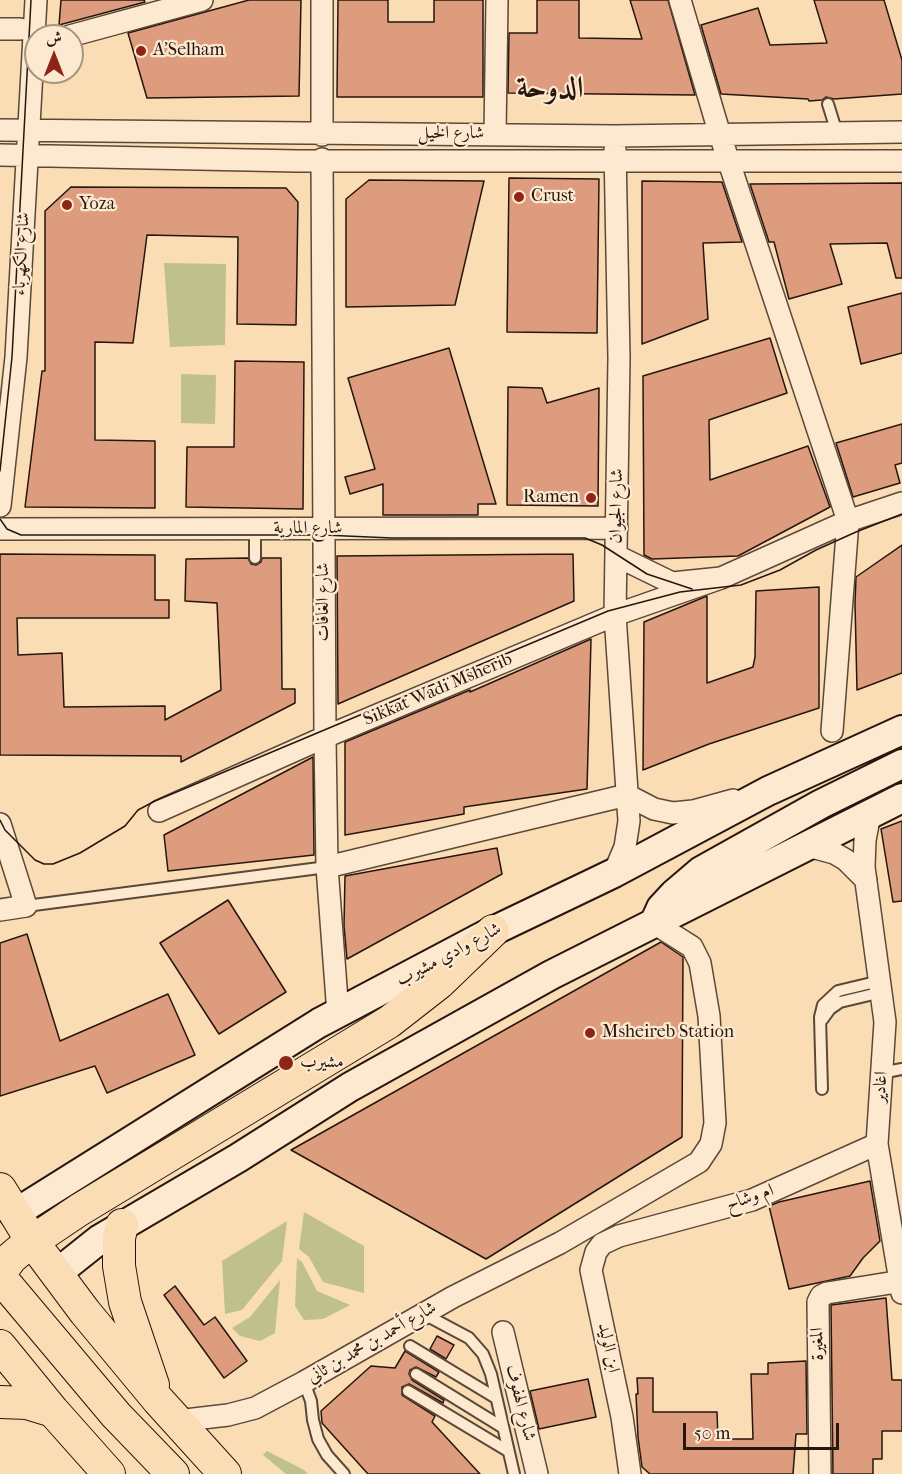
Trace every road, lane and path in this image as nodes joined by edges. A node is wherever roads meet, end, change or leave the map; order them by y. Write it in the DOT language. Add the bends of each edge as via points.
graph roads {
  1 [pos="36,0"];
  2 [pos="202,0"];
  3 [pos="322,0"];
  4 [pos="497,0"];
  5 [pos="680,0"];
  6 [pos="84,32"];
  7 [pos="828,104"];
  8 [pos="0,130"];
  9 [pos="29,130"];
  10 [pos="902,132"];
  11 [pos="837,133"];
  12 [pos="495,134"];
  13 [pos="322,135"];
  14 [pos="720,135"];
  15 [pos="615,136"];
  16 [pos="0,155"];
  17 [pos="28,155"];
  18 [pos="322,159"];
  19 [pos="297,160"];
  20 [pos="902,161"];
  21 [pos="615,162"];
  22 [pos="729,162"];
  23 [pos="322,190"];
  24 [pos="902,503"];
  25 [pos="0,506"];
  26 [pos="848,521"];
  27 [pos="617,528"];
  28 [pos="0,529"];
  29 [pos="255,529"];
  30 [pos="323,529"];
  31 [pos="617,556"];
  32 [pos="255,558"];
  33 [pos="721,578"];
  34 [pos="615,615"];
  35 [pos="832,730"];
  36 [pos="902,730"];
  37 [pos="325,737"];
  38 [pos="902,764"];
  39 [pos="768,791"];
  40 [pos="627,795"];
  41 [pos="902,798"];
  42 [pos="159,811"];
  43 [pos="870,814"];
  44 [pos="0,824"];
  45 [pos="808,846"];
  46 [pos="327,867"];
  47 [pos="614,873"];
  48 [pos="866,880"];
  49 [pos="26,906"];
  50 [pos="0,910"];
  51 [pos="654,923"];
  52 [pos="493,931"];
  53 [pos="881,987"];
  54 [pos="338,1014"];
  55 [pos="894,1021"];
  56 [pos="892,1071"];
  57 [pos="822,1089"];
  58 [pos="877,1144"];
  59 [pos="5,1209"];
  60 [pos="111,1232"];
  61 [pos="619,1236"];
  62 [pos="32,1241"];
  63 [pos="56,1274"];
  64 [pos="3,1280"];
  65 [pos="902,1285"];
  66 [pos="424,1314"];
  67 [pos="503,1332"];
  68 [pos="0,1346"];
  69 [pos="410,1347"];
  70 [pos="416,1374"];
  71 [pos="304,1382"];
  72 [pos="408,1391"];
  73 [pos="496,1398"];
  74 [pos="0,1402"];
  75 [pos="53,1411"];
  76 [pos="167,1411"];
  77 [pos="502,1427"];
  78 [pos="508,1451"];
  79 [pos="109,1474"];
  80 [pos="173,1474"];
  81 [pos="225,1474"];
  82 [pos="344,1474"];
  83 [pos="514,1474"];
  84 [pos="537,1474"];
  85 [pos="630,1474"];
  86 [pos="820,1474"];
  1 -- 9 [label="street, شارع الكهرباء"];
  2 -- 6 [label="street"];
  3 -- 13 [label="street"];
  4 -- 12 [label="street"];
  5 -- 14 [label="street"];
  7 -- 11 [label="lane"];
  8 -- 9 [label="street, شارع الخيل"];
  9 -- 13 [label="street, شارع الخيل"];
  9 -- 17 [label="street, شارع الكهرباء"];
  10 -- 11 [label="street, شارع الخيل"];
  11 -- 14 [label="street, شارع الخيل"];
  12 -- 13 [label="street, شارع الخيل"];
  12 -- 15 [label="street, شارع الخيل"];
  14 -- 15 [label="street, شارع الخيل"];
  14 -- 22 [label="street"];
  15 -- 21 [label="street, شارع الجيوان"];
  16 -- 17 [label="street, شارع الخيل"];
  17 -- 19 [label="street, شارع الخيل"];
  17 -- 25 [label="street, شارع الكهرباء" via="16,357"];
  18 -- 19 [label="street, شارع الخيل"];
  18 -- 21 [label="street, شارع الخيل"];
  18 -- 23 [label="street, شارع الغافات"];
  19 -- 23 [label="street"];
  20 -- 22 [label="street, شارع الخيل"];
  21 -- 22 [label="street, شارع الخيل"];
  21 -- 27 [label="street, شارع الجيوان"];
  22 -- 26 [label="street"];
  23 -- 30 [label="street, شارع الغافات"];
  24 -- 26 [label="street, Sikkat Wadi Msherib"];
  26 -- 33 [label="street, Sikkat Wadi Msherib"];
  26 -- 35 [label="street"];
  27 -- 30 [label="street, شارع المارية"];
  27 -- 31 [label="street, شارع الجيوان"];
  28 -- 29 [label="street, شارع المارية"];
  29 -- 30 [label="street, شارع المارية"];
  29 -- 32 [label="lane"];
  30 -- 37 [label="street, شارع الغافات"];
  31 -- 33 [label="street, Sikkat Wadi Msherib" via="672,583"];
  31 -- 34 [label="street, شارع الجيوان"];
  33 -- 34 [label="street, Sikkat Wadi Msherib"];
  34 -- 37 [label="street, Sikkat Wadi Msherib"];
  34 -- 40 [label="street, شارع الجيوان"];
  36 -- 39 [label="street, شارع وادي مشيرب"];
  37 -- 42 [label="street, Sikkat Wadi Msherib"];
  37 -- 46 [label="street, شارع الغافات"];
  38 -- 51 [label="street" via="700,871 661,908"];
  39 -- 40 [label="street" via="673,813 654,809"];
  39 -- 47 [label="street, شارع وادي مشيرب"];
  40 -- 46 [label="street"];
  40 -- 47 [label="street, شارع الجيوان" via="628,834"];
  41 -- 43 [label="street"];
  43 -- 45 [label="street"];
  43 -- 48 [label="street, اغادير" via="864,852"];
  44 -- 49 [label="street"];
  45 -- 48 [label="street" via="846,860"];
  45 -- 51 [label="street"];
  46 -- 49 [label="lane"];
  46 -- 54 [label="street, شارع الغافات"];
  47 -- 52 [label="street, شارع وادي مشيرب"];
  48 -- 53 [label="street, اغادير"];
  49 -- 50 [label="street"];
  51 -- 60 [label="street" via="551,975 350,1087"];
  51 -- 66 [label="street, شارع أحمد بن محمد بن ثاني" via="692,947 700,963 709,1016 715,1123 711,1144 699,1162 560,1243"];
  52 -- 54 [label="street, شارع وادي مشيرب"];
  52 -- 62 [label="main road" via="439,983 389,1022"];
  53 -- 55 [label="street, اغادير"];
  53 -- 57 [label="lane" via="840,1002 820,1023"];
  54 -- 59 [label="street, شارع وادي مشيرب"];
  55 -- 56 [label="street, اغادير"];
  56 -- 58 [label="street, اغادير"];
  58 -- 61 [label="street, ام وشاح" via="752,1200"];
  58 -- 65 [label="street, اغادير"];
  59 -- 62 [label="main road"];
  59 -- 64 [label="main road" via="15,1225"];
  60 -- 63 [label="street"];
  60 -- 76 [label="main road" via="119,1245 118,1266 125,1302"];
  61 -- 85 [label="street, ابن الوليد" via="609,1239 596,1252 591,1270"];
  62 -- 63 [label="main road"];
  62 -- 64 [label="main road" via="17,1253"];
  63 -- 64 [label="main road"];
  63 -- 76 [label="main road"];
  64 -- 80 [label="main road" via="116,1414"];
  65 -- 86 [label="street, المغيرة" via="826,1293 818,1302"];
  66 -- 71 [label="street, شارع أحمد بن محمد بن ثاني"];
  66 -- 73 [label="lane" via="460,1332 477,1346 488,1364"];
  67 -- 84 [label="street, شارع الهفوف"];
  68 -- 75 [label="main road"];
  69 -- 73 [label="lane"];
  70 -- 77 [label="lane"];
  71 -- 76 [label="street, شارع أحمد بن محمد بن ثاني" via="238,1413"];
  71 -- 82 [label="lane" via="318,1439"];
  72 -- 78 [label="lane"];
  73 -- 77 [label="lane"];
  74 -- 75 [label="main road"];
  75 -- 79 [label="main road"];
  76 -- 81 [label="main road"];
  77 -- 78 [label="lane"];
  78 -- 83 [label="lane"];
}
